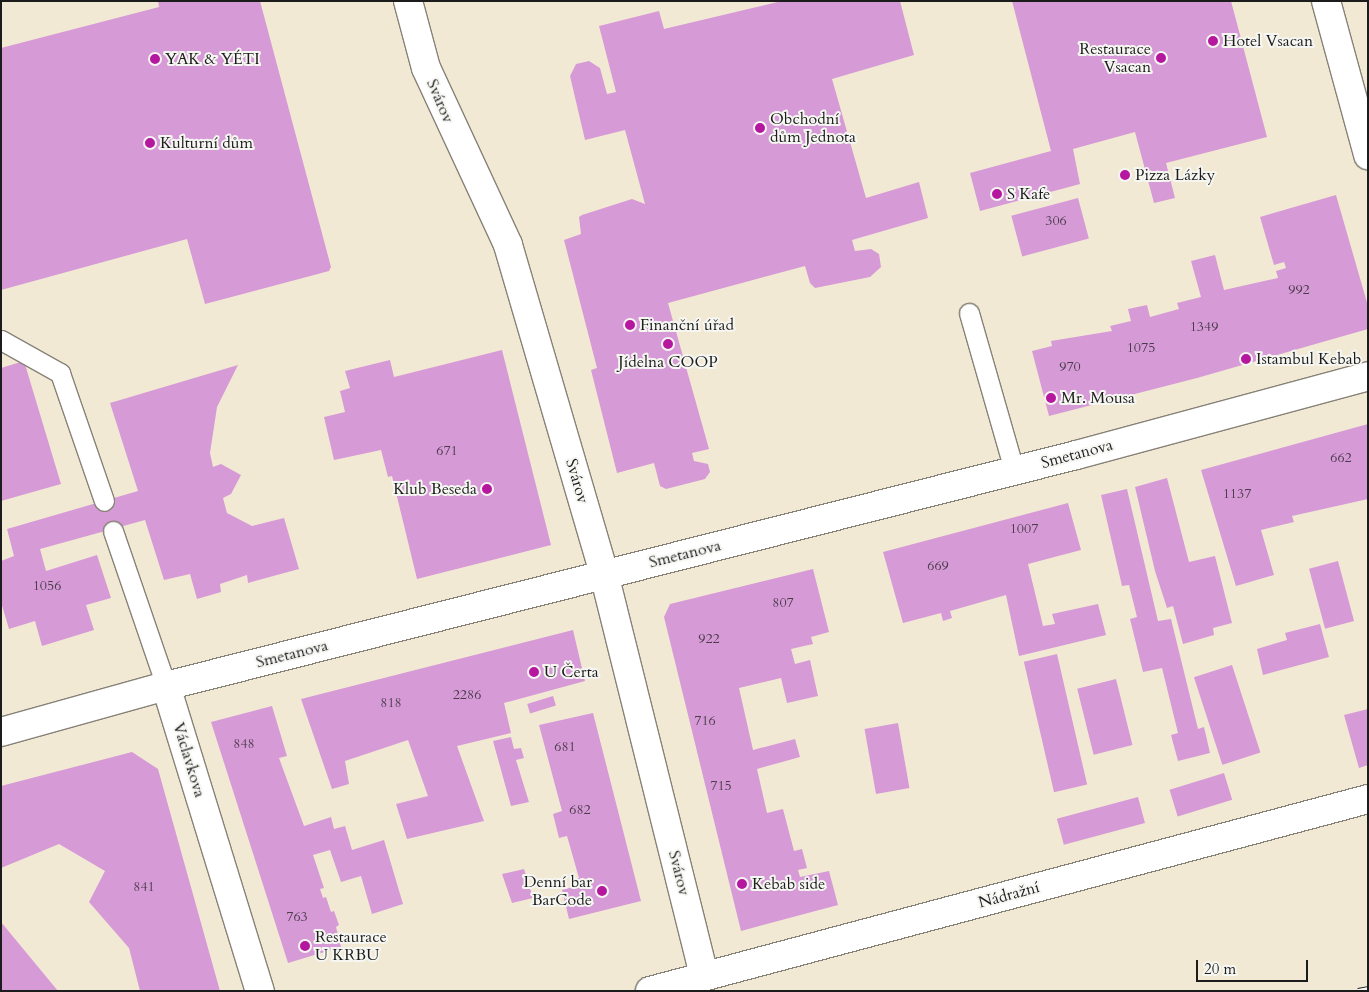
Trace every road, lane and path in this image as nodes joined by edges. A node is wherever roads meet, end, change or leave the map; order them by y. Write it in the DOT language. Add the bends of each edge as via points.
graph roads {
  1 [pos="408,1"];
  2 [pos="1326,1"];
  3 [pos="1368,155"];
  4 [pos="969,313"];
  5 [pos="1,340"];
  6 [pos="1368,376"];
  7 [pos="1014,470"];
  8 [pos="104,501"];
  9 [pos="114,531"];
  10 [pos="604,574"];
  11 [pos="166,686"];
  12 [pos="1,732"];
  13 [pos="1368,799"];
  14 [pos="704,976"];
  15 [pos="260,991"];
  16 [pos="650,991"];
  1 -- 10 [label="street, Svárov" via="426,68 508,245"];
  2 -- 3 [label="street"];
  4 -- 7 [label="lane"];
  5 -- 8 [label="lane" via="60,373"];
  6 -- 7 [label="street, Smetanova"];
  7 -- 10 [label="street, Smetanova"];
  9 -- 11 [label="lane, Václavkova"];
  10 -- 11 [label="street, Smetanova"];
  10 -- 14 [label="street, Svárov"];
  11 -- 12 [label="street, Smetanova"];
  11 -- 15 [label="street, Václavkova"];
  13 -- 14 [label="street, Nádražní"];
  14 -- 16 [label="street, Nádražní"];
}
